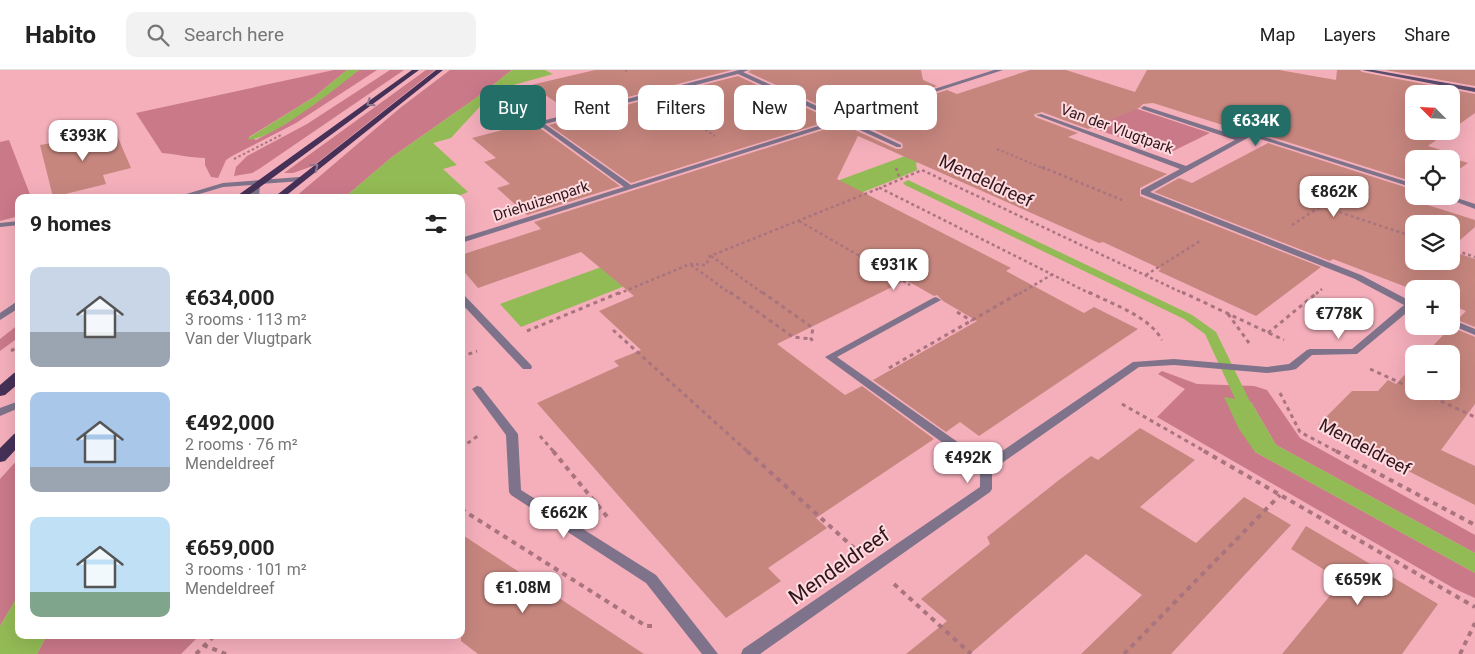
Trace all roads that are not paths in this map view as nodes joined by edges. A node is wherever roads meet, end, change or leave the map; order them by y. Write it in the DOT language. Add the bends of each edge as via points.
graph roads {
  1 [pos="416,70"];
  2 [pos="440,70"];
  3 [pos="746,70"];
  4 [pos="1000,70"];
  5 [pos="1366,70"];
  6 [pos="738,72"];
  7 [pos="937,90"];
  8 [pos="1475,90"];
  9 [pos="816,108"];
  10 [pos="1144,108"];
  11 [pos="1039,115"];
  12 [pos="816,128"];
  13 [pos="864,130"];
  14 [pos="1240,139"];
  15 [pos="899,146"];
  16 [pos="1186,169"];
  17 [pos="299,178"];
  18 [pos="256,183"];
  19 [pos="1405,183"];
  20 [pos="629,187"];
  21 [pos="203,191"];
  22 [pos="191,194"];
  23 [pos="199,194"];
  24 [pos="243,194"];
  25 [pos="255,194"];
  26 [pos="281,194"];
  27 [pos="1460,202"];
  28 [pos="1475,207"];
  29 [pos="15,223"];
  30 [pos="0,225"];
  31 [pos="465,240"];
  32 [pos="936,300"];
  33 [pos="465,301"];
  34 [pos="1405,302"];
  35 [pos="15,306"];
  36 [pos="15,312"];
  37 [pos="1405,312"];
  38 [pos="2,316"];
  39 [pos="1460,326"];
  40 [pos="1475,332"];
  41 [pos="527,367"];
  42 [pos="15,379"];
  43 [pos="477,389"];
  44 [pos="0,392"];
  45 [pos="15,406"];
  46 [pos="0,412"];
  47 [pos="15,441"];
  48 [pos="0,457"];
  49 [pos="986,468"];
  50 [pos="711,654"];
  51 [pos="748,654"];
  1 -- 18 [label="main road, one-way"];
  17 -- 2 [label="main road, one-way"];
  3 -- 6 [label="street, Driehuizenpark"];
  4 -- 7 [label="street, Driehuizenpark"];
  5 -- 8 [label="main road"];
  6 -- 9 [label="street"];
  6 -- 20 [label="street, Driehuizenpark" via="540,123"];
  10 -- 14 [label="street, Van der Vlugtpark"];
  11 -- 16 [label="street, Van der Vlugtpark"];
  12 -- 20 [label="street, Driehuizenpark"];
  13 -- 15 [label="street"];
  14 -- 16 [label="street, Van der Vlugtpark"];
  14 -- 19 [label="street, Van der Vlugtpark" via="1250,134"];
  16 -- 34 [label="street, Van der Vlugtpark" via="1144,192 1344,272"];
  17 -- 18 [label="street"];
  17 -- 26 [label="main road"];
  18 -- 21 [label="street"];
  18 -- 24 [label="main road"];
  18 -- 25 [label="street"];
  20 -- 31 [label="street, Driehuizenpark"];
  21 -- 22 [label="street"];
  21 -- 23 [label="street"];
  27 -- 28 [label="street"];
  29 -- 30 [label="street"];
  32 -- 49 [label="street" via="830,357"];
  33 -- 41 [label="street"];
  35 -- 38 [label="street"];
  36 -- 38 [label="street"];
  37 -- 49 [label="street" via="1354,352 1310,352 1292,367 1267,370 1174,362 1138,364"];
  39 -- 40 [label="street"];
  42 -- 44 [label="main road"];
  43 -- 50 [label="street" via="512,434 515,492 651,579"];
  45 -- 46 [label="street"];
  47 -- 48 [label="main road"];
  49 -- 51 [label="street, Mendeldreef" via="986,488"];
}
